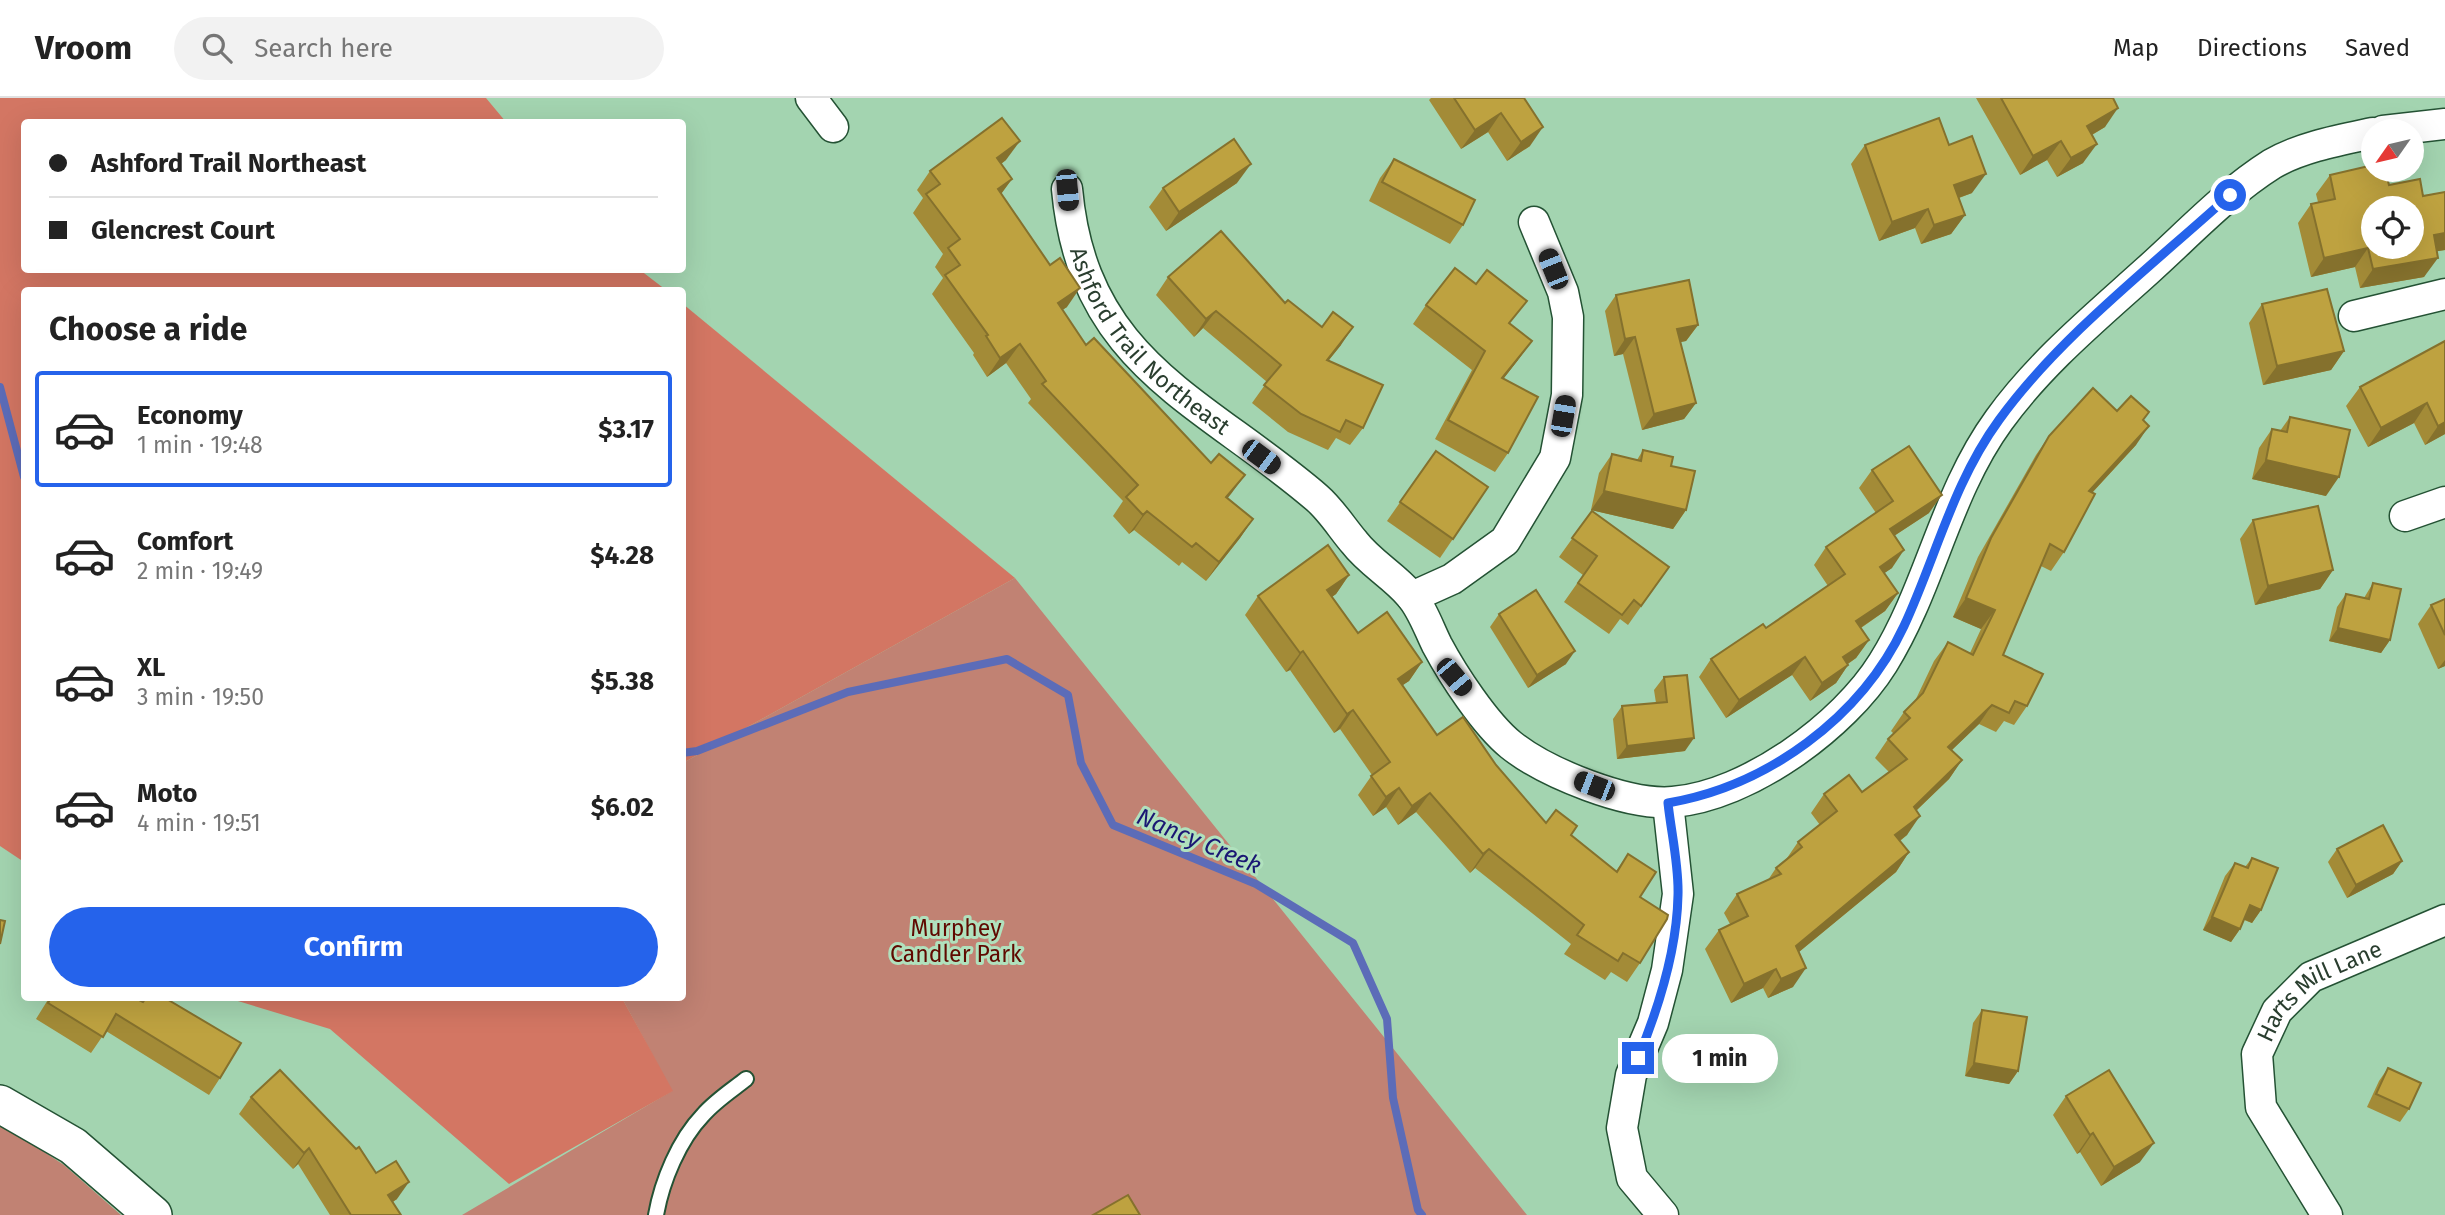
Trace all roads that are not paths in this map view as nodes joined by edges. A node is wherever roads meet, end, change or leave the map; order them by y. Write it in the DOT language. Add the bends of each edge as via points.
graph roads {
  1 [pos="811,98"];
  2 [pos="2445,124"];
  3 [pos="2424,126"];
  4 [pos="834,127"];
  5 [pos="2361,136"];
  6 [pos="1067,190"];
  7 [pos="1534,222"];
  8 [pos="2445,294"];
  9 [pos="2354,316"];
  10 [pos="2445,502"];
  11 [pos="2405,516"];
  12 [pos="1412,597"];
  13 [pos="1668,803"];
  14 [pos="2445,919"];
  15 [pos="746,1079"];
  16 [pos="0,1104"];
  17 [pos="153,1215"];
  18 [pos="656,1215"];
  19 [pos="1663,1215"];
  20 [pos="2327,1215"];
  1 -- 4 [label="street"];
  2 -- 3 [label="street"];
  5 -- 13 [label="street, Ashford Trail Northeast" via="2277,161 2230,195 2038,373 1999,420 1962,477 1903,627 1853,702 1806,744 1737,784"];
  6 -- 12 [label="street, Ashford Trail Northeast" via="1082,261 1106,319 1183,399 1320,500 1365,557"];
  7 -- 12 [label="street" via="1563,292 1568,317 1567,395 1555,458 1505,541 1452,579"];
  8 -- 9 [label="street"];
  10 -- 11 [label="street"];
  12 -- 13 [label="street, Ashford Trail Northeast" via="1454,677 1510,744 1552,769 1615,794"];
  13 -- 19 [label="street" via="1677,907 1667,970 1653,1023 1631,1075 1622,1128 1632,1178"];
  14 -- 20 [label="street, Harts Mill Lane" via="2311,977 2277,1011 2257,1054 2261,1107"];
  15 -- 18 [label="lane" via="702,1116 676,1156"];
  16 -- 17 [label="street" via="73,1146"];
}
